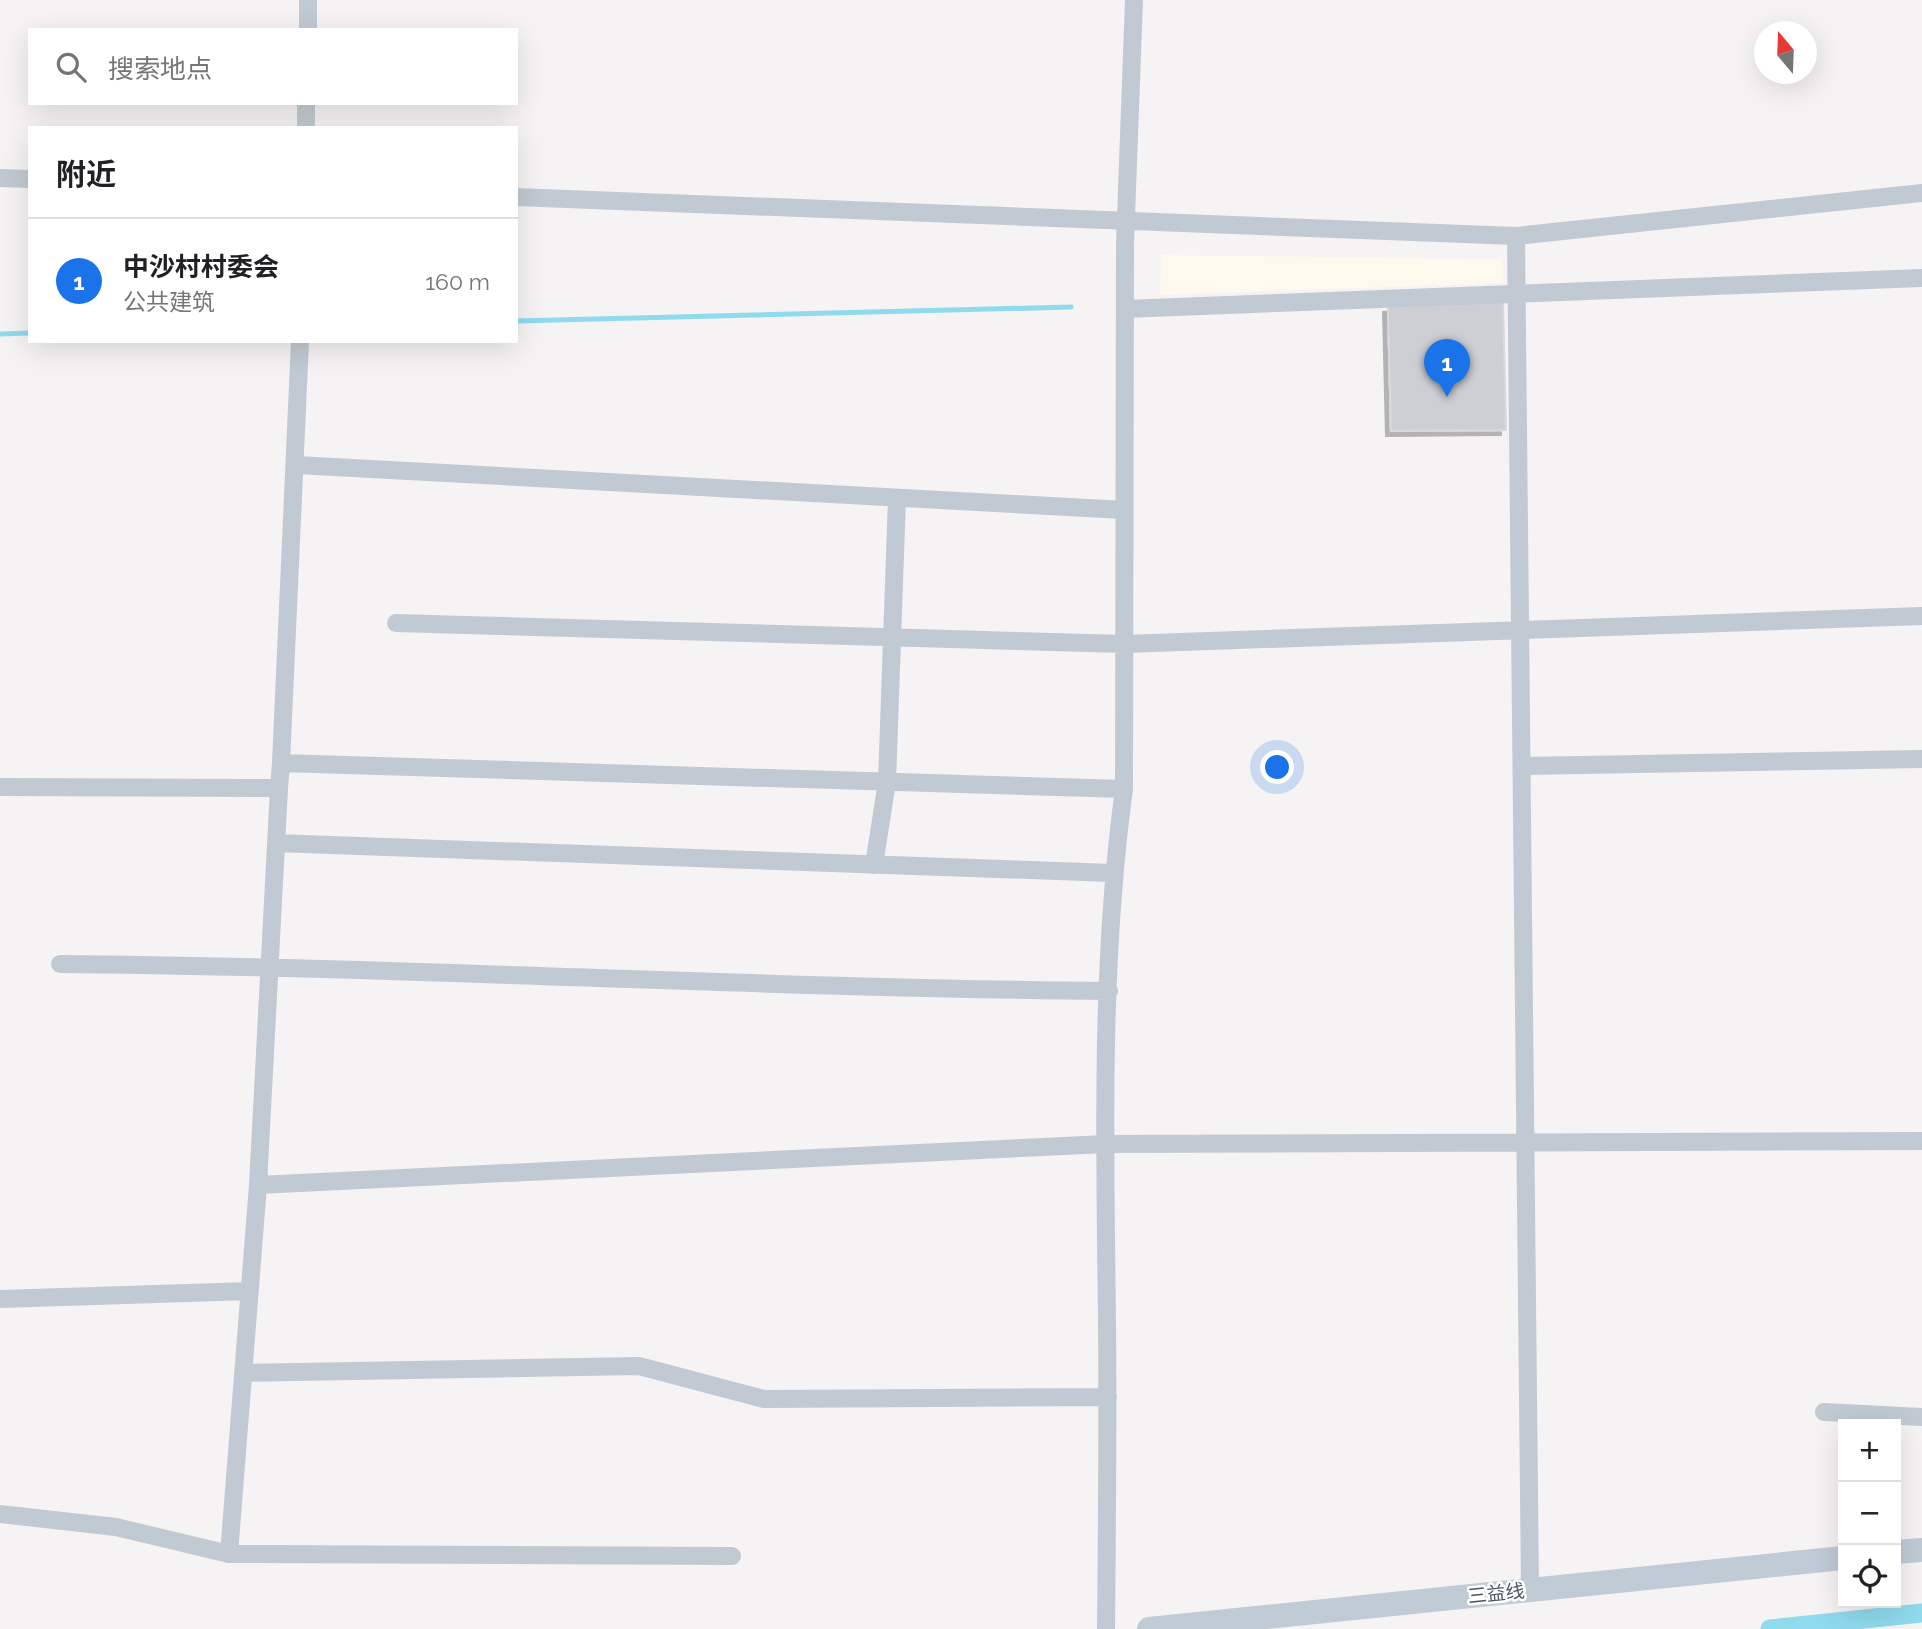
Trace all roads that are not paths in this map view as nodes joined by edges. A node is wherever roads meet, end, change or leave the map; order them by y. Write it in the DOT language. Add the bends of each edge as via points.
graph roads {
  1 [pos="308,0"];
  2 [pos="1134,0"];
  3 [pos="308,28"];
  4 [pos="306,105"];
  5 [pos="306,126"];
  6 [pos="0,178"];
  7 [pos="28,179"];
  8 [pos="1922,192"];
  9 [pos="518,197"];
  10 [pos="1126,223"];
  11 [pos="1516,236"];
  12 [pos="1922,278"];
  13 [pos="1517,295"];
  14 [pos="1125,309"];
  15 [pos="300,343"];
  16 [pos="297,465"];
  17 [pos="897,498"];
  18 [pos="1124,510"];
  19 [pos="1922,615"];
  20 [pos="396,623"];
  21 [pos="1520,632"];
  22 [pos="893,638"];
  23 [pos="1124,644"];
  24 [pos="1922,759"];
  25 [pos="281,763"];
  26 [pos="1522,766"];
  27 [pos="887,782"];
  28 [pos="0,787"];
  29 [pos="279,788"];
  30 [pos="1124,789"];
  31 [pos="276,843"];
  32 [pos="874,865"];
  33 [pos="1112,873"];
  34 [pos="60,964"];
  35 [pos="269,966"];
  36 [pos="1109,991"];
  37 [pos="1922,1141"];
  38 [pos="1525,1142"];
  39 [pos="1105,1144"];
  40 [pos="258,1185"];
  41 [pos="250,1291"];
  42 [pos="0,1299"];
  43 [pos="243,1373"];
  44 [pos="1108,1396"];
  45 [pos="1824,1412"];
  46 [pos="1922,1417"];
  47 [pos="0,1514"];
  48 [pos="1922,1550"];
  49 [pos="1901,1552"];
  50 [pos="229,1555"];
  51 [pos="732,1556"];
  52 [pos="1838,1559"];
  53 [pos="1530,1590"];
  54 [pos="1106,1629"];
  55 [pos="1149,1629"];
  1 -- 3 [label="street"];
  2 -- 10 [label="street"];
  4 -- 5 [label="street"];
  6 -- 7 [label="street"];
  8 -- 11 [label="street"];
  9 -- 10 [label="street"];
  10 -- 11 [label="street"];
  10 -- 14 [label="street"];
  11 -- 13 [label="street"];
  12 -- 13 [label="street"];
  13 -- 14 [label="street"];
  13 -- 21 [label="street"];
  14 -- 18 [label="street"];
  15 -- 16 [label="street"];
  16 -- 17 [label="street"];
  16 -- 25 [label="street"];
  17 -- 18 [label="street"];
  17 -- 22 [label="street"];
  18 -- 23 [label="street"];
  19 -- 21 [label="street"];
  20 -- 22 [label="street"];
  21 -- 23 [label="street"];
  21 -- 26 [label="street"];
  22 -- 23 [label="street"];
  22 -- 27 [label="street"];
  23 -- 30 [label="street"];
  24 -- 26 [label="street"];
  25 -- 27 [label="street"];
  25 -- 29 [label="street"];
  26 -- 38 [label="street"];
  27 -- 30 [label="street"];
  27 -- 32 [label="street"];
  28 -- 29 [label="street"];
  29 -- 31 [label="street"];
  30 -- 33 [label="street"];
  31 -- 32 [label="street"];
  31 -- 35 [label="street"];
  32 -- 33 [label="street"];
  33 -- 36 [label="street"];
  34 -- 35 [label="street"];
  35 -- 36 [label="street" via="890,989"];
  35 -- 40 [label="street"];
  36 -- 39 [label="street"];
  37 -- 38 [label="street"];
  38 -- 39 [label="street"];
  38 -- 53 [label="street"];
  39 -- 40 [label="street"];
  39 -- 44 [label="street"];
  40 -- 41 [label="street"];
  41 -- 42 [label="street"];
  41 -- 43 [label="street"];
  43 -- 44 [label="street" via="639,1366 764,1399"];
  43 -- 50 [label="street"];
  44 -- 54 [label="street"];
  45 -- 46 [label="street"];
  47 -- 50 [label="street" via="116,1527"];
  48 -- 49 [label="main road"];
  50 -- 51 [label="street"];
  52 -- 53 [label="main road, 三益线"];
  53 -- 55 [label="main road, 三益线"];
}
